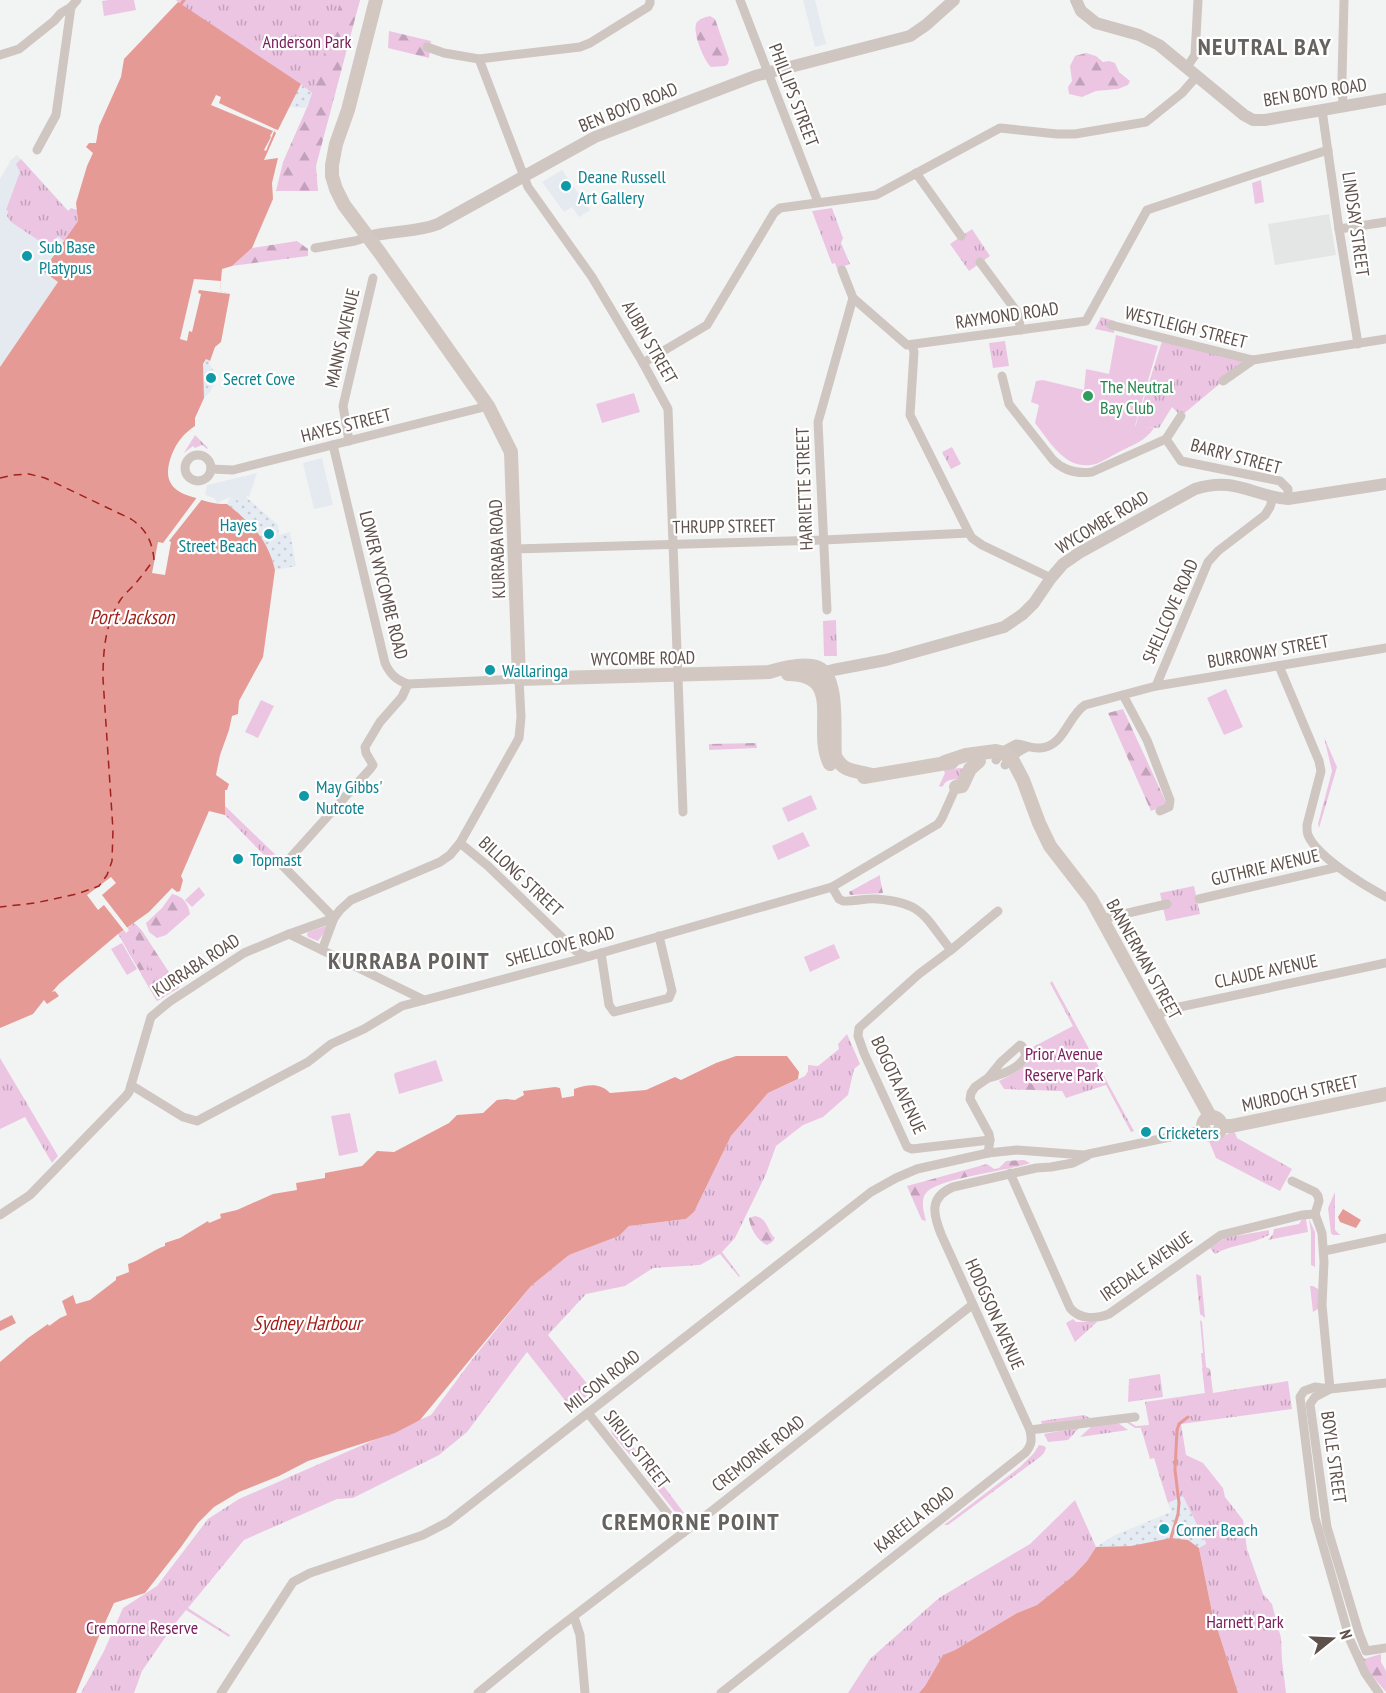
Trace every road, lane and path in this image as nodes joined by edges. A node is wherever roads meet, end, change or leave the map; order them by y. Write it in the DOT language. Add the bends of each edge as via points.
graph roads {
  1 [pos="367,0"];
  2 [pos="376,0"];
  3 [pos="650,0"];
  4 [pos="740,0"];
  5 [pos="954,0"];
  6 [pos="1076,0"];
  7 [pos="1198,0"];
  8 [pos="1344,0"];
  9 [pos="74,4"];
  10 [pos="428,47"];
  11 [pos="0,55"];
  12 [pos="479,59"];
  13 [pos="1187,67"];
  14 [pos="768,73"];
  15 [pos="1197,76"];
  16 [pos="1386,99"];
  17 [pos="1343,106"];
  18 [pos="1322,110"];
  19 [pos="336,144"];
  20 [pos="37,150"];
  21 [pos="1328,150"];
  22 [pos="916,173"];
  23 [pos="524,177"];
  24 [pos="818,202"];
  25 [pos="1386,222"];
  26 [pos="1339,229"];
  27 [pos="961,236"];
  28 [pos="368,237"];
  29 [pos="315,248"];
  30 [pos="980,262"];
  31 [pos="842,270"];
  32 [pos="373,278"];
  33 [pos="854,298"];
  34 [pos="1111,325"];
  35 [pos="1021,330"];
  36 [pos="1386,339"];
  37 [pos="1358,344"];
  38 [pos="912,345"];
  39 [pos="1253,360"];
  40 [pos="643,363"];
  41 [pos="1002,376"];
  42 [pos="1223,381"];
  43 [pos="488,406"];
  44 [pos="1181,416"];
  45 [pos="1166,439"];
  46 [pos="350,441"];
  47 [pos="333,445"];
  48 [pos="211,469"];
  49 [pos="1386,484"];
  50 [pos="1273,497"];
  51 [pos="1288,499"];
  52 [pos="969,533"];
  53 [pos="824,540"];
  54 [pos="673,543"];
  55 [pos="515,549"];
  56 [pos="1051,578"];
  57 [pos="827,610"];
  58 [pos="1386,648"];
  59 [pos="1279,666"];
  60 [pos="677,675"];
  61 [pos="820,676"];
  62 [pos="519,679"];
  63 [pos="408,684"];
  64 [pos="1156,686"];
  65 [pos="1123,695"];
  66 [pos="1003,759"];
  67 [pos="979,761"];
  68 [pos="945,762"];
  69 [pos="956,787"];
  70 [pos="1160,811"];
  71 [pos="683,812"];
  72 [pos="460,843"];
  73 [pos="1338,867"];
  74 [pos="832,887"];
  75 [pos="1386,897"];
  76 [pos="1199,899"];
  77 [pos="1167,904"];
  78 [pos="998,911"];
  79 [pos="334,918"];
  80 [pos="1102,919"];
  81 [pos="289,934"];
  82 [pos="659,936"];
  83 [pos="322,950"];
  84 [pos="951,950"];
  85 [pos="601,953"];
  86 [pos="586,956"];
  87 [pos="1386,963"];
  88 [pos="424,999"];
  89 [pos="1155,1016"];
  90 [pos="987,1078"];
  91 [pos="131,1085"];
  92 [pos="1386,1094"];
  93 [pos="1212,1124"];
  94 [pos="990,1140"];
  95 [pos="1042,1152"];
  96 [pos="988,1153"];
  97 [pos="1091,1154"];
  98 [pos="1036,1168"];
  99 [pos="1010,1173"];
  100 [pos="1292,1181"];
  101 [pos="934,1209"];
  102 [pos="1315,1214"];
  103 [pos="0,1215"];
  104 [pos="1386,1238"];
  105 [pos="1324,1251"];
  106 [pos="972,1305"];
  107 [pos="1386,1383"];
  108 [pos="1330,1389"];
  109 [pos="588,1413"];
  110 [pos="1135,1417"];
  111 [pos="1030,1430"];
  112 [pos="683,1533"];
  113 [pos="574,1617"];
  114 [pos="1386,1648"];
  115 [pos="221,1693"];
  116 [pos="478,1693"];
  117 [pos="585,1693"];
  118 [pos="721,1693"];
  119 [pos="1379,1693"];
  1 -- 19 [label="main road, KURRABA ROAD" via="338,118"];
  2 -- 19 [label="main road, KURRABA ROAD"];
  3 -- 12 [label="street" via="648,7 584,46"];
  4 -- 14 [label="street, PHILLIPS STREET"];
  5 -- 14 [label="street, BEN BOYD ROAD" via="910,36"];
  6 -- 13 [label="street, BEN BOYD ROAD" via="1091,20 1139,35"];
  7 -- 13 [label="street" via="1195,55"];
  8 -- 17 [label="street"];
  9 -- 11 [label="street" via="19,49"];
  9 -- 20 [label="street" via="56,116"];
  10 -- 12 [label="street"];
  12 -- 23 [label="street, AUBIN STREET"];
  13 -- 15 [label="street, BEN BOYD ROAD"];
  14 -- 23 [label="street, BEN BOYD ROAD" via="595,137"];
  14 -- 24 [label="street, PHILLIPS STREET"];
  15 -- 18 [label="street, BEN BOYD ROAD" via="1253,120"];
  15 -- 22 [label="street" via="1146,122 1076,134 1000,128"];
  16 -- 17 [label="street, BEN BOYD ROAD"];
  17 -- 18 [label="street, BEN BOYD ROAD"];
  18 -- 21 [label="street, LINDSAY STREET"];
  19 -- 28 [label="main road, KURRABA ROAD" via="331,171 336,189"];
  21 -- 26 [label="street, LINDSAY STREET"];
  21 -- 35 [label="street, RAYMOND ROAD" via="1147,210 1086,321"];
  22 -- 24 [label="street" via="876,195"];
  22 -- 27 [label="street"];
  23 -- 28 [label="street, BEN BOYD ROAD" via="432,227"];
  23 -- 40 [label="street, AUBIN STREET" via="592,277"];
  24 -- 40 [label="street" via="776,210 710,322"];
  25 -- 26 [label="street"];
  26 -- 37 [label="street, LINDSAY STREET"];
  28 -- 29 [label="street, BEN BOYD ROAD"];
  28 -- 43 [label="main road, KURRABA ROAD"];
  30 -- 35 [label="street" via="1017,312"];
  31 -- 33 [label="street"];
  32 -- 46 [label="street, MANNS AVENUE" via="343,406"];
  33 -- 38 [label="street" via="907,345"];
  33 -- 53 [label="street, HARRIETTE STREET" via="818,422"];
  34 -- 39 [label="street, WESTLEIGH STREET"];
  35 -- 38 [label="street, RAYMOND ROAD"];
  36 -- 37 [label="street"];
  37 -- 39 [label="street"];
  38 -- 52 [label="street" via="910,415"];
  39 -- 42 [label="street"];
  40 -- 54 [label="street, AUBIN STREET" via="668,410"];
  41 -- 45 [label="street" via="1009,404 1053,460 1069,471 1092,472"];
  43 -- 46 [label="street, HAYES STREET"];
  43 -- 55 [label="main road, KURRABA ROAD" via="511,452"];
  44 -- 45 [label="street, BARRY STREET"];
  45 -- 51 [label="street, BARRY STREET" via="1181,461 1280,481 1288,489"];
  46 -- 47 [label="street, HAYES STREET"];
  47 -- 48 [label="street, HAYES STREET" via="233,470"];
  47 -- 63 [label="street, LOWER WYCOMBE ROAD" via="385,663 395,678"];
  49 -- 51 [label="street, WYCOMBE ROAD"];
  50 -- 51 [label="street, WYCOMBE ROAD"];
  50 -- 56 [label="street, WYCOMBE ROAD" via="1230,484 1195,489 1079,553"];
  50 -- 64 [label="street, SHELLCOVE ROAD" via="1265,515 1208,562"];
  52 -- 53 [label="street, THRUPP STREET"];
  52 -- 56 [label="street" via="982,544"];
  53 -- 54 [label="street, THRUPP STREET"];
  53 -- 57 [label="street, HARRIETTE STREET"];
  54 -- 55 [label="street, THRUPP STREET"];
  54 -- 60 [label="street, AUBIN STREET"];
  55 -- 62 [label="main road, KURRABA ROAD"];
  56 -- 61 [label="street, WYCOMBE ROAD" via="1034,603 1004,627"];
  58 -- 59 [label="street, BURROWAY STREET"];
  59 -- 64 [label="street, BURROWAY STREET"];
  59 -- 73 [label="street" via="1321,771 1307,834"];
  60 -- 61 [label="main road, WYCOMBE ROAD" via="769,672"];
  60 -- 62 [label="main road, WYCOMBE ROAD"];
  60 -- 71 [label="street, AUBIN STREET"];
  61 -- 68 [label="main road" via="827,759 843,778"];
  62 -- 63 [label="street, LOWER WYCOMBE ROAD"];
  62 -- 72 [label="street, KURRABA ROAD" via="519,738"];
  63 -- 79 [label="street" via="367,742 365,750 371,768 282,866"];
  64 -- 65 [label="street, SHELLCOVE ROAD"];
  65 -- 66 [label="street, SHELLCOVE ROAD" via="1082,707 1051,745 1042,748 1016,744"];
  65 -- 70 [label="street" via="1147,740 1170,800 1169,807"];
  66 -- 67 [label="main road"];
  66 -- 68 [label="main road" via="980,753"];
  66 -- 80 [label="main road, BANNERMAN STREET" via="1052,848"];
  67 -- 68 [label="main road"];
  67 -- 69 [label="main road" via="973,764 962,786"];
  69 -- 74 [label="street, SHELLCOVE ROAD" via="939,823"];
  72 -- 79 [label="street, KURRABA ROAD" via="440,862 351,900"];
  72 -- 86 [label="street, BILLONG STREET"];
  73 -- 75 [label="street"];
  73 -- 76 [label="street, GUTHRIE AVENUE"];
  74 -- 82 [label="street, SHELLCOVE ROAD"];
  74 -- 84 [label="street" via="843,901 876,899 918,909"];
  77 -- 80 [label="street"];
  78 -- 84 [label="street, BOGOTA AVENUE"];
  79 -- 81 [label="street, KURRABA ROAD"];
  79 -- 83 [label="street, KURRABA ROAD"];
  80 -- 89 [label="main road, BANNERMAN STREET"];
  81 -- 83 [label="street"];
  81 -- 91 [label="street, KURRABA ROAD" via="244,953 151,1017"];
  82 -- 85 [label="street, SHELLCOVE ROAD"];
  82 -- 85 [label="street" via="672,991 669,998 614,1012 609,1005"];
  83 -- 88 [label="street"];
  84 -- 94 [label="street, BOGOTA AVENUE" via="859,1029 858,1036 907,1147"];
  85 -- 86 [label="street, SHELLCOVE ROAD"];
  86 -- 88 [label="street, SHELLCOVE ROAD"];
  87 -- 89 [label="street, CLAUDE AVENUE" via="1170,1009"];
  88 -- 91 [label="street, SHELLCOVE ROAD" via="398,1008 331,1044 308,1062 197,1121 183,1117"];
  89 -- 93 [label="main road, BANNERMAN STREET"];
  90 -- 94 [label="street" via="970,1096"];
  91 -- 103 [label="street, KURRABA ROAD" via="126,1096 38,1188"];
  92 -- 93 [label="main road, MURDOCH STREET" via="1231,1126"];
  93 -- 97 [label="street, MURDOCH STREET" via="1189,1133"];
  94 -- 96 [label="street"];
  95 -- 96 [label="street, MILSON ROAD"];
  95 -- 97 [label="street, MURDOCH STREET"];
  95 -- 98 [label="street"];
  96 -- 109 [label="street, MILSON ROAD" via="917,1169 871,1192"];
  97 -- 98 [label="street, MURDOCH STREET" via="1073,1162"];
  98 -- 99 [label="street, MURDOCH STREET"];
  99 -- 101 [label="street, MURDOCH STREET" via="946,1190 938,1197"];
  99 -- 102 [label="street, IREDALE AVENUE" via="1071,1308 1081,1316 1109,1314 1221,1234"];
  100 -- 102 [label="street, BOYLE STREET" via="1318,1196"];
  101 -- 106 [label="street, HODGSON AVENUE"];
  102 -- 105 [label="street, BOYLE STREET" via="1323,1233"];
  104 -- 105 [label="street"];
  105 -- 108 [label="street, BOYLE STREET" via="1322,1305"];
  106 -- 111 [label="street, HODGSON AVENUE"];
  106 -- 112 [label="street, CREMORNE ROAD"];
  107 -- 108 [label="street"];
  108 -- 114 [label="street, BOYLE STREET" via="1312,1400 1310,1410 1327,1527 1366,1651"];
  108 -- 119 [label="street" via="1310,1388 1300,1397 1314,1518 1350,1640"];
  109 -- 112 [label="street, SIRIUS STREET"];
  109 -- 115 [label="street, MILSON ROAD" via="443,1525 293,1582"];
  110 -- 111 [label="street"];
  111 -- 118 [label="street, KAREELA ROAD" via="1032,1442 1025,1453"];
  112 -- 113 [label="street, CREMORNE ROAD"];
  113 -- 116 [label="street, CREMORNE ROAD"];
  113 -- 117 [label="street" via="580,1635"];
}
